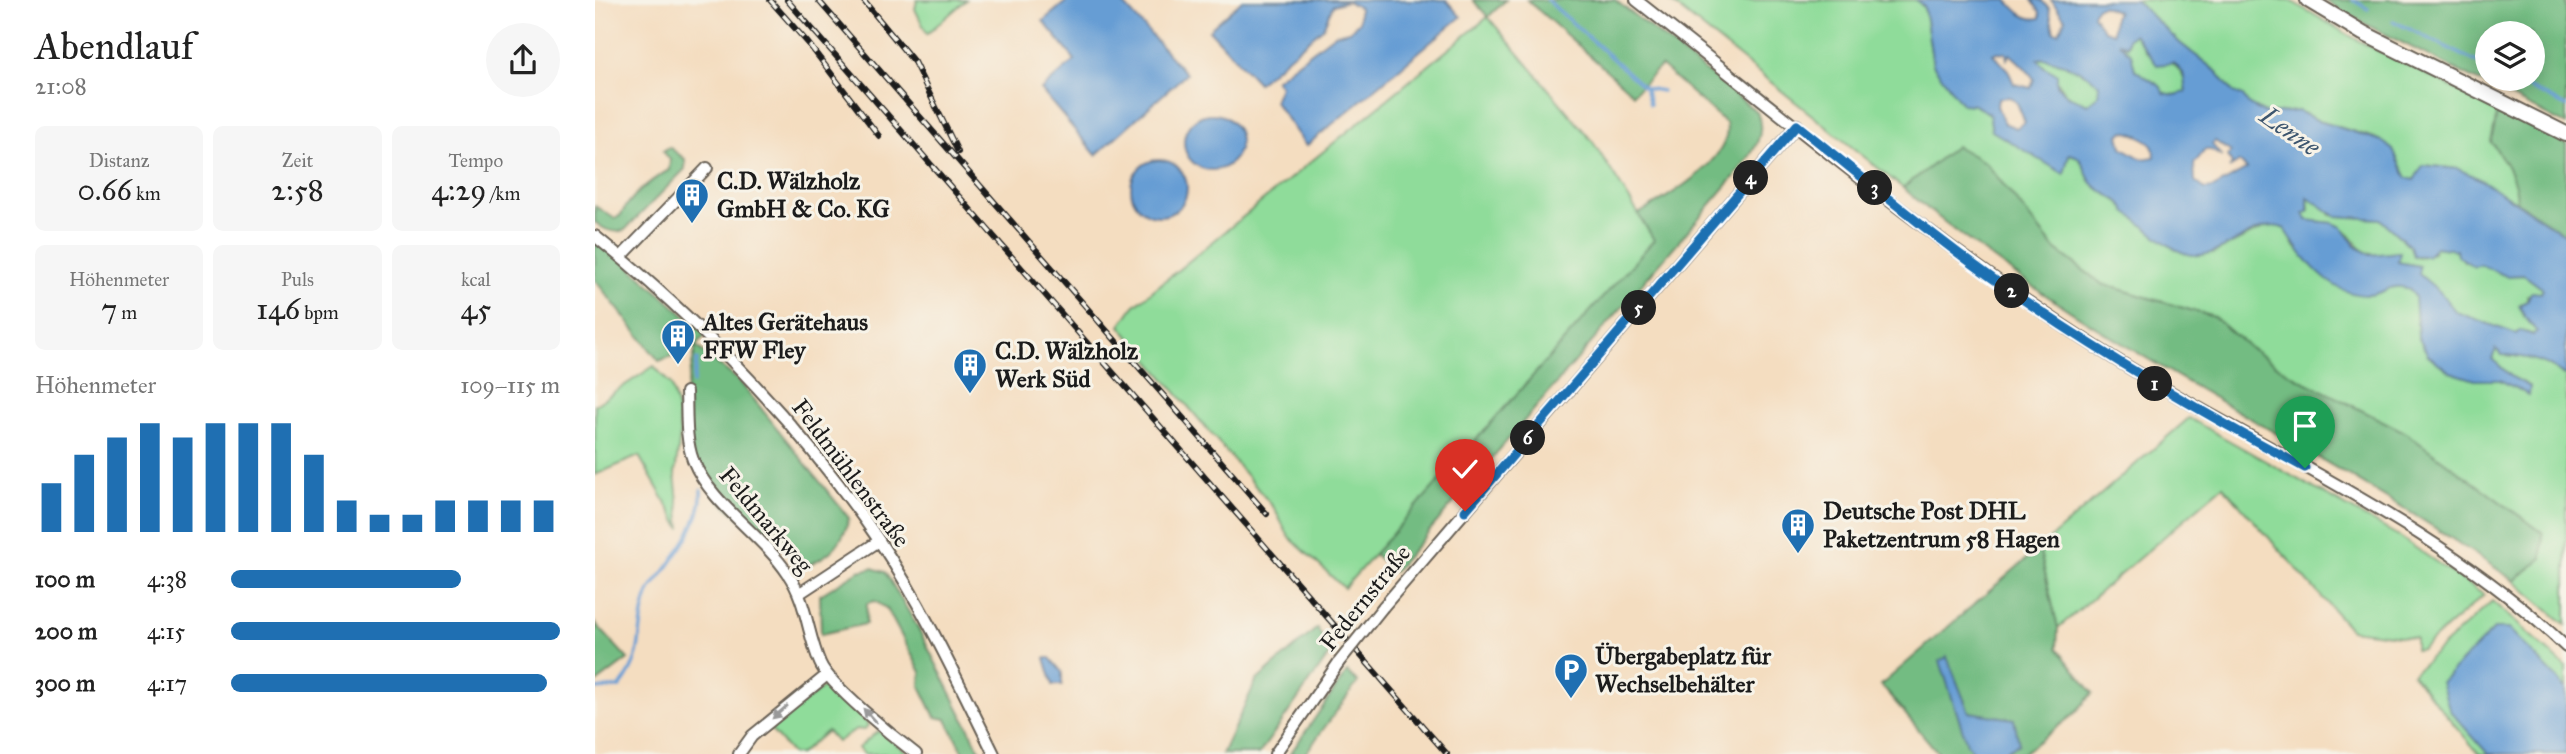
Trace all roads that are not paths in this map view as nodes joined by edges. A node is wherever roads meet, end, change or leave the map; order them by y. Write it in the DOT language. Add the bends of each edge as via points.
graph roads {
  1 [pos="1636,0"];
  2 [pos="2308,0"];
  3 [pos="1797,125"];
  4 [pos="2566,134"];
  5 [pos="707,168"];
  6 [pos="595,236"];
  7 [pos="621,257"];
  8 [pos="686,392"];
  9 [pos="879,541"];
  10 [pos="800,593"];
  11 [pos="2566,647"];
  12 [pos="827,675"];
  13 [pos="739,754"];
  14 [pos="916,754"];
  15 [pos="994,754"];
  16 [pos="1275,754"];
  1 -- 3 [label="street"];
  2 -- 4 [label="main road" via="2363,33"];
  3 -- 11 [label="street" via="2032,306 2154,384 2403,523 2499,589"];
  3 -- 16 [label="street, Federnstraße, bridge" via="1383,607"];
  5 -- 7 [label="street"];
  6 -- 7 [label="street, Feldmühlenstraße"];
  7 -- 9 [label="street, Feldmühlenstraße" via="749,376 828,470"];
  8 -- 10 [label="street, Feldmarkweg" via="693,460 708,487 760,537"];
  9 -- 10 [label="street, Feldmarkweg"];
  9 -- 15 [label="street, Feldmühlenstraße" via="940,644"];
  10 -- 12 [label="street, Feldmarkweg"];
  12 -- 13 [label="street, one-way" via="752,736"];
  14 -- 12 [label="street, Feldmarkweg, one-way" via="877,725"];
}
